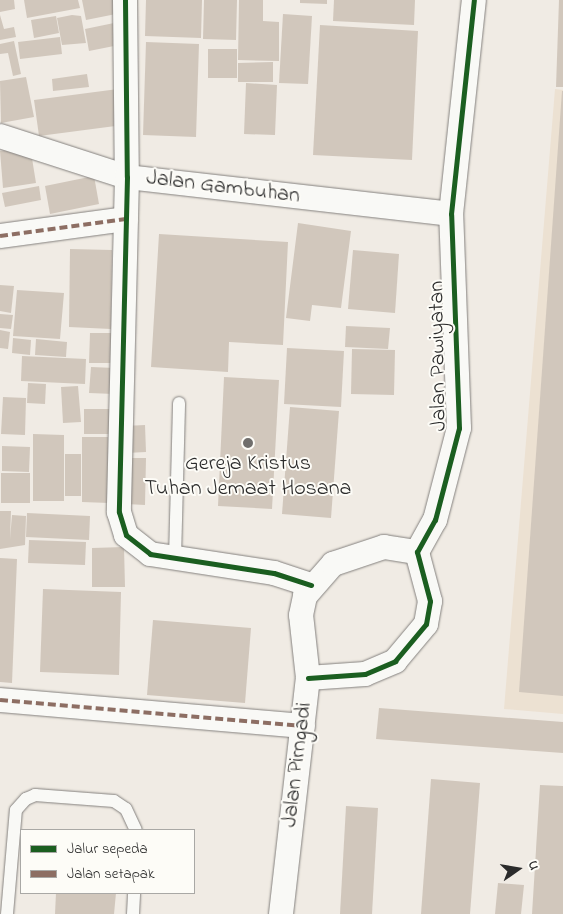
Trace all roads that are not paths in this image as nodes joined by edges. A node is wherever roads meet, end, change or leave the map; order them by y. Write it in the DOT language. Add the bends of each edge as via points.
graph roads {
  1 [pos="125,0"];
  2 [pos="474,0"];
  3 [pos="0,136"];
  4 [pos="127,178"];
  5 [pos="451,214"];
  6 [pos="126,219"];
  7 [pos="0,236"];
  8 [pos="179,403"];
  9 [pos="417,552"];
  10 [pos="175,558"];
  11 [pos="311,585"];
  12 [pos="308,678"];
  13 [pos="0,700"];
  14 [pos="302,726"];
  15 [pos="136,829"];
  16 [pos="134,894"];
  17 [pos="7,914"];
  18 [pos="133,914"];
  19 [pos="281,914"];
  1 -- 4 [label="street"];
  2 -- 5 [label="street, Jalan Pawiyatan"];
  3 -- 4 [label="street, Jalan Gambuhan"];
  4 -- 5 [label="street, Jalan Gambuhan"];
  4 -- 6 [label="street"];
  5 -- 9 [label="street, Jalan Pawiyatan" via="459,428 435,520"];
  6 -- 7 [label="street"];
  6 -- 10 [label="street" via="119,512 133,544 150,554"];
  8 -- 10 [label="lane"];
  9 -- 11 [label="street, Jalan Pirngadi" via="384,547 357,555 333,564"];
  9 -- 12 [label="street" via="430,601 426,624 415,642 395,661 366,674"];
  10 -- 11 [label="street" via="274,573"];
  11 -- 12 [label="street, Jalan Pirngadi" via="301,614"];
  12 -- 14 [label="street, Jalan Pirngadi"];
  13 -- 14 [label="street"];
  14 -- 19 [label="street, Jalan Pirngadi"];
  15 -- 17 [label="lane" via="126,809 114,801 35,795 26,799 16,810"];
  16 -- 18 [label="lane"];
}
